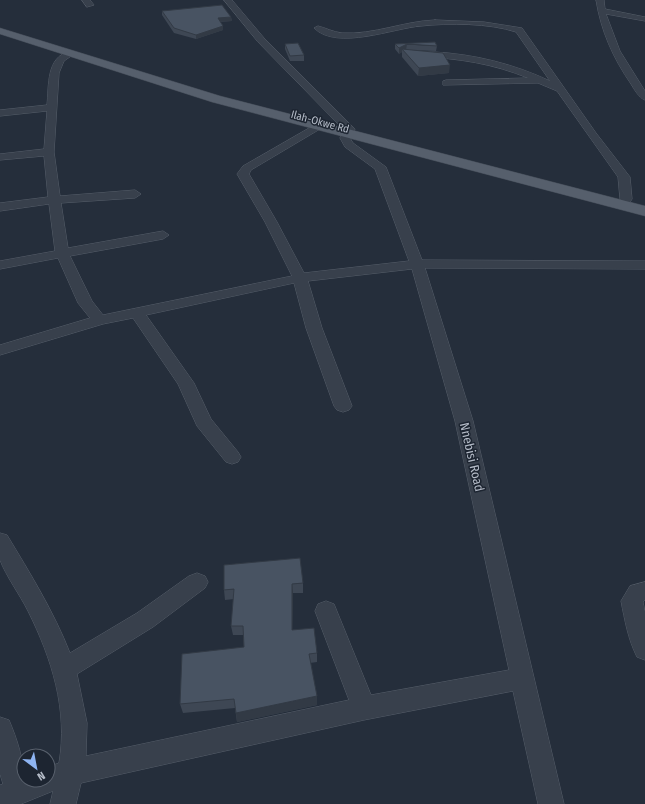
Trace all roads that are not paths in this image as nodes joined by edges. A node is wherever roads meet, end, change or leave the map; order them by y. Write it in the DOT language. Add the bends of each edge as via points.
graph roads {
  1 [pos="228,0"];
  2 [pos="600,0"];
  3 [pos="602,11"];
  4 [pos="645,19"];
  5 [pos="318,28"];
  6 [pos="2,32"];
  7 [pos="70,54"];
  8 [pos="412,54"];
  9 [pos="544,81"];
  10 [pos="446,83"];
  11 [pos="561,90"];
  12 [pos="645,97"];
  13 [pos="52,107"];
  14 [pos="0,113"];
  15 [pos="316,127"];
  16 [pos="348,132"];
  17 [pos="49,152"];
  18 [pos="0,157"];
  19 [pos="136,194"];
  20 [pos="626,199"];
  21 [pos="54,200"];
  22 [pos="645,204"];
  23 [pos="0,207"];
  24 [pos="645,211"];
  25 [pos="163,235"];
  26 [pos="62,253"];
  27 [pos="417,264"];
  28 [pos="645,265"];
  29 [pos="0,266"];
  30 [pos="300,278"];
  31 [pos="136,311"];
  32 [pos="100,320"];
  33 [pos="0,350"];
  34 [pos="343,406"];
  35 [pos="232,457"];
  36 [pos="0,541"];
  37 [pos="197,582"];
  38 [pos="645,591"];
  39 [pos="326,612"];
  40 [pos="645,650"];
  41 [pos="64,669"];
  42 [pos="523,678"];
  43 [pos="364,708"];
  44 [pos="0,729"];
  45 [pos="70,772"];
  46 [pos="9,795"];
  47 [pos="63,804"];
  48 [pos="551,804"];
  1 -- 16 [label="street, Nnebisi Road" via="261,40"];
  2 -- 3 [label="street"];
  3 -- 4 [label="street"];
  3 -- 12 [label="street" via="617,54"];
  5 -- 11 [label="street" via="327,32 354,34 382,32 419,24 510,27 519,30"];
  6 -- 7 [label="main road"];
  6 -- 16 [label="main road, Ilah-Okwe Rd"];
  7 -- 13 [label="street" via="60,60 54,73"];
  7 -- 15 [label="main road" via="216,100"];
  8 -- 9 [label="street" via="444,54 484,60 508,66"];
  9 -- 10 [label="street"];
  9 -- 11 [label="street"];
  11 -- 20 [label="street" via="624,177"];
  13 -- 14 [label="street"];
  13 -- 17 [label="street"];
  15 -- 16 [label="main road"];
  15 -- 30 [label="street" via="247,168 244,174"];
  16 -- 20 [label="main road, Ilah-Okwe Rd"];
  16 -- 24 [label="main road"];
  16 -- 27 [label="street, Nnebisi Road" via="345,138 349,145 380,167"];
  17 -- 18 [label="street"];
  17 -- 21 [label="street"];
  19 -- 21 [label="street"];
  20 -- 22 [label="main road, Ilah-Okwe Rd"];
  21 -- 23 [label="street"];
  21 -- 26 [label="street"];
  25 -- 26 [label="street"];
  26 -- 29 [label="street"];
  26 -- 32 [label="street" via="85,303"];
  27 -- 28 [label="street"];
  27 -- 30 [label="street"];
  27 -- 42 [label="street, Nnebisi Road" via="464,421"];
  30 -- 31 [label="street"];
  30 -- 34 [label="street" via="314,328"];
  31 -- 32 [label="street"];
  31 -- 35 [label="street" via="186,383 203,422"];
  32 -- 33 [label="street"];
  36 -- 41 [label="street" via="34,598"];
  37 -- 41 [label="street" via="145,620"];
  38 -- 40 [label="street" via="638,592 632,601 637,628"];
  39 -- 43 [label="street"];
  41 -- 45 [label="street" via="75,723"];
  42 -- 43 [label="street"];
  42 -- 48 [label="street, Nnebisi Road"];
  43 -- 45 [label="street"];
  44 -- 46 [label="street"];
  45 -- 46 [label="street"];
  45 -- 47 [label="street"];
}
